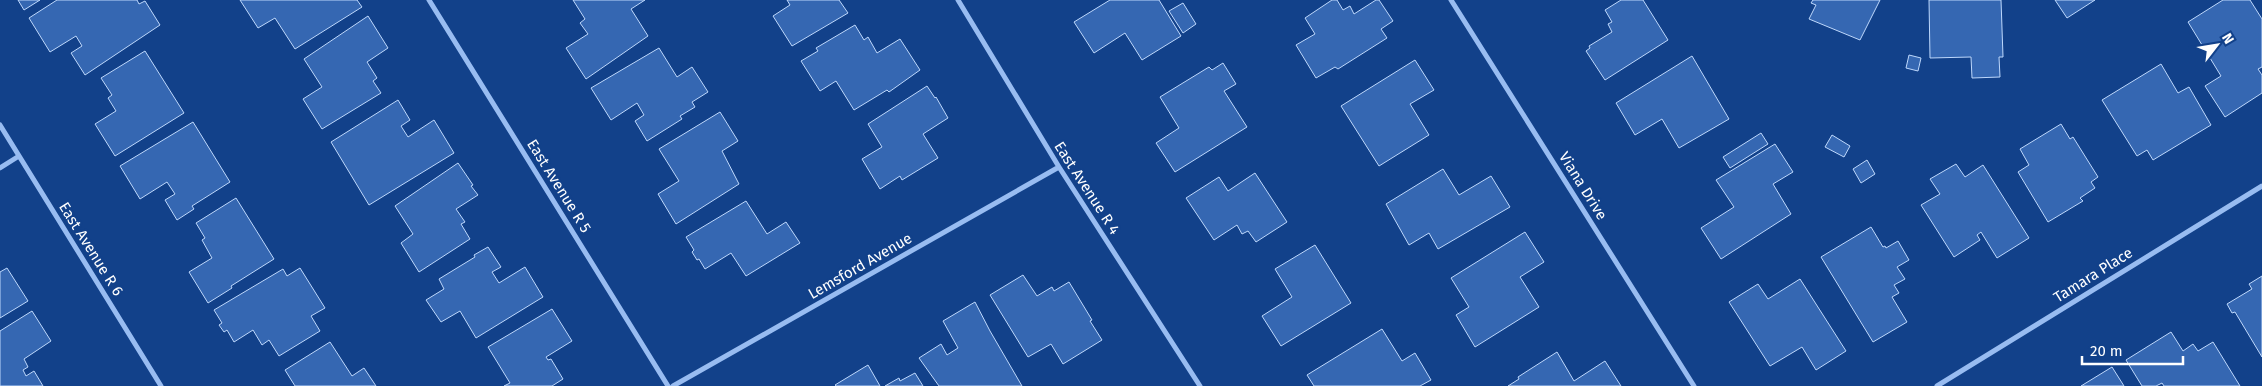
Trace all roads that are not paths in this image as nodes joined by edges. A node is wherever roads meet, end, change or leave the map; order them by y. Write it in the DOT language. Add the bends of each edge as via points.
graph roads {
  1 [pos="429,0"];
  2 [pos="958,0"];
  3 [pos="1451,0"];
  4 [pos="0,125"];
  5 [pos="19,156"];
  6 [pos="0,168"];
  7 [pos="1059,168"];
  8 [pos="2262,186"];
  9 [pos="161,386"];
  10 [pos="668,386"];
  11 [pos="673,386"];
  12 [pos="1200,386"];
  13 [pos="1694,386"];
  14 [pos="1937,386"];
  1 -- 10 [label="street, East Avenue R 5"];
  2 -- 7 [label="street, East Avenue R 4"];
  3 -- 13 [label="street, Viana Drive"];
  4 -- 5 [label="street, East Avenue R 6"];
  5 -- 6 [label="street"];
  5 -- 9 [label="street, East Avenue R 6"];
  7 -- 11 [label="street, Lemsford Avenue"];
  7 -- 12 [label="street, East Avenue R 4"];
  8 -- 14 [label="street, Tamara Place"];
}
